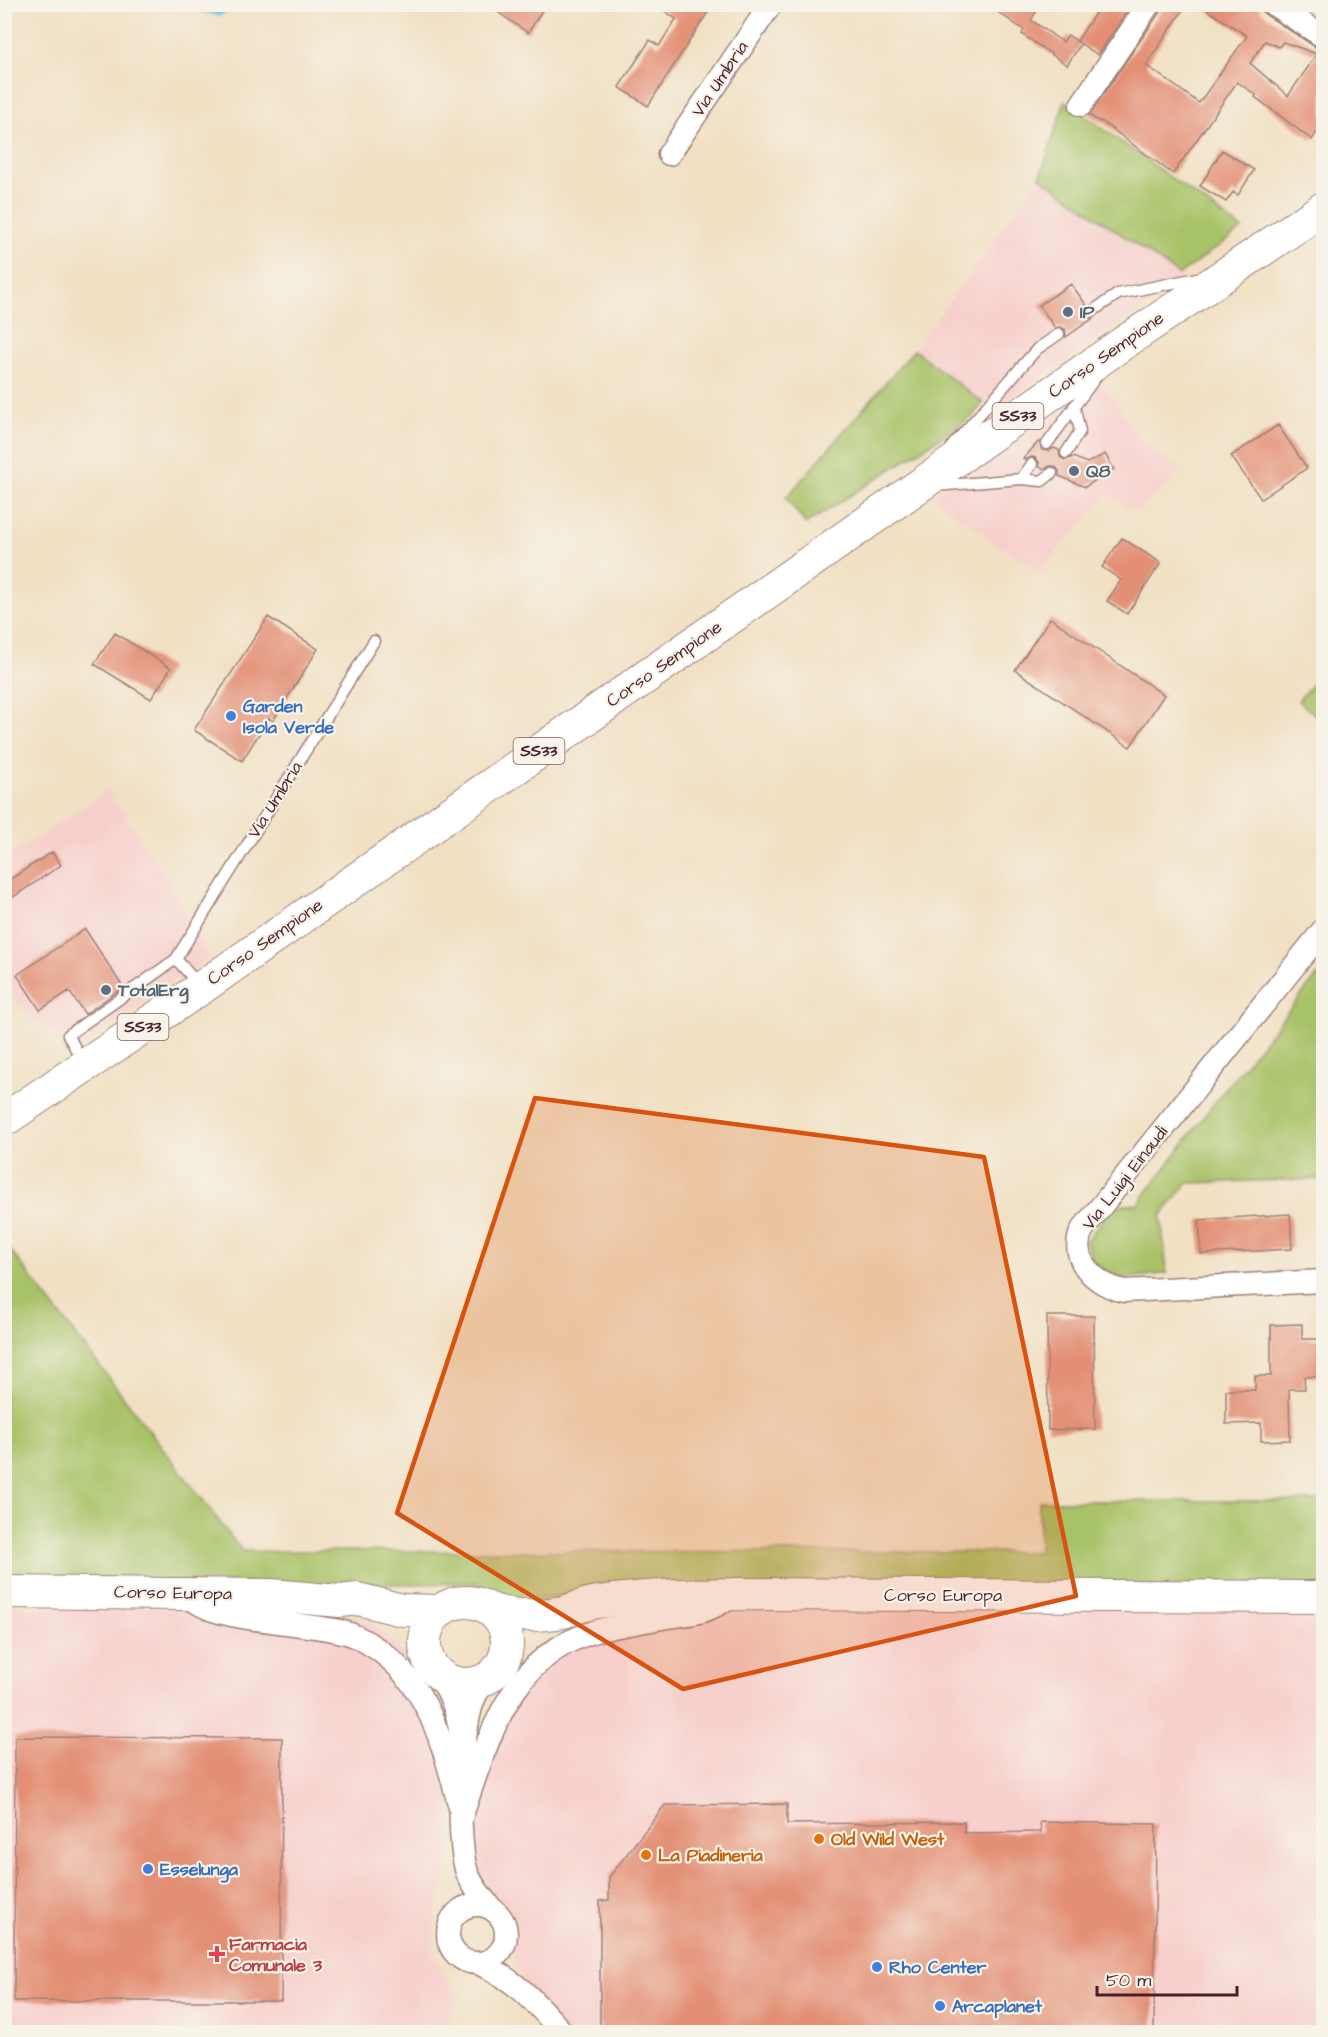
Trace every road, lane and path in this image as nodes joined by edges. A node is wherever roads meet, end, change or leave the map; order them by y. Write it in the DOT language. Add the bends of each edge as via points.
graph roads {
  1 [pos="771,4"];
  2 [pos="1149,4"];
  3 [pos="1273,4"];
  4 [pos="1323,37"];
  5 [pos="1081,105"];
  6 [pos="669,154"];
  7 [pos="1323,208"];
  8 [pos="1226,273"];
  9 [pos="1091,312"];
  10 [pos="1059,334"];
  11 [pos="1119,346"];
  12 [pos="1074,406"];
  13 [pos="1047,444"];
  14 [pos="1066,453"];
  15 [pos="1032,464"];
  16 [pos="1052,473"];
  17 [pos="1021,479"];
  18 [pos="917,487"];
  19 [pos="374,641"];
  20 [pos="1323,929"];
  21 [pos="176,958"];
  22 [pos="201,988"];
  23 [pos="85,1065"];
  24 [pos="4,1120"];
  25 [pos="1323,1281"];
  26 [pos="4,1592"];
  27 [pos="180,1593"];
  28 [pos="737,1594"];
  29 [pos="1323,1597"];
  30 [pos="340,1601"];
  31 [pos="490,1610"];
  32 [pos="440,1611"];
  33 [pos="564,1611"];
  34 [pos="431,1662"];
  35 [pos="496,1669"];
  36 [pos="463,1747"];
  37 [pos="462,1815"];
  38 [pos="464,1858"];
  39 [pos="492,1909"];
  40 [pos="449,1929"];
  41 [pos="507,1935"];
  42 [pos="478,1964"];
  43 [pos="532,1999"];
  44 [pos="562,2032"];
  1 -- 6 [label="street, Via Umbria"];
  2 -- 5 [label="street"];
  3 -- 4 [label="street"];
  7 -- 8 [label="main road, Corso Sempione / SS33"];
  8 -- 9 [label="lane" via="1118,294"];
  8 -- 11 [label="main road, Corso Sempione / SS33"];
  10 -- 18 [label="lane" via="1037,349"];
  11 -- 12 [label="lane"];
  11 -- 18 [label="main road, Corso Sempione / SS33"];
  12 -- 13 [label="lane"];
  12 -- 14 [label="lane" via="1080,431"];
  15 -- 17 [label="lane"];
  16 -- 17 [label="lane" via="1042,481"];
  17 -- 18 [label="lane"];
  18 -- 22 [label="main road, Corso Sempione / SS33"];
  19 -- 21 [label="lane, Via Umbria"];
  20 -- 25 [label="street, Via Luigi Einaudi" via="1078,1239 1082,1263 1090,1274 1110,1288 1124,1291"];
  21 -- 22 [label="lane"];
  21 -- 23 [label="lane" via="68,1035"];
  22 -- 23 [label="main road, Corso Sempione / SS33"];
  23 -- 24 [label="main road, Corso Sempione / SS33"];
  26 -- 27 [label="main road, Corso Europa"];
  27 -- 30 [label="main road, Corso Europa"];
  27 -- 37 [label="street" via="209,1609 337,1631 384,1654 408,1677 432,1717"];
  28 -- 29 [label="main road, Corso Europa"];
  28 -- 33 [label="main road, Corso Europa" via="596,1602"];
  28 -- 37 [label="street" via="701,1612 582,1636 542,1660 507,1700"];
  30 -- 32 [label="main road, Corso Europa" via="358,1599 402,1610"];
  30 -- 34 [label="main road, Corso Europa" via="405,1630"];
  31 -- 32 [label="main road" via="459,1602"];
  31 -- 33 [label="main road, Corso Europa" via="514,1615"];
  31 -- 35 [label="main road" via="498,1617 507,1639 506,1651"];
  32 -- 34 [label="main road" via="428,1626 424,1644"];
  33 -- 35 [label="main road, Corso Europa" via="523,1636"];
  34 -- 35 [label="main road" via="452,1682 462,1684 482,1681"];
  34 -- 36 [label="street" via="456,1708"];
  35 -- 36 [label="street" via="476,1695"];
  36 -- 37 [label="street"];
  37 -- 38 [label="street"];
  38 -- 39 [label="street" via="468,1875"];
  38 -- 40 [label="street"];
  39 -- 40 [label="street" via="465,1908"];
  39 -- 41 [label="street" via="500,1915"];
  40 -- 42 [label="street" via="455,1953"];
  41 -- 42 [label="street" via="501,1951"];
  41 -- 43 [label="street" via="512,1965"];
  42 -- 43 [label="street" via="502,1974"];
  43 -- 44 [label="street"];
}
